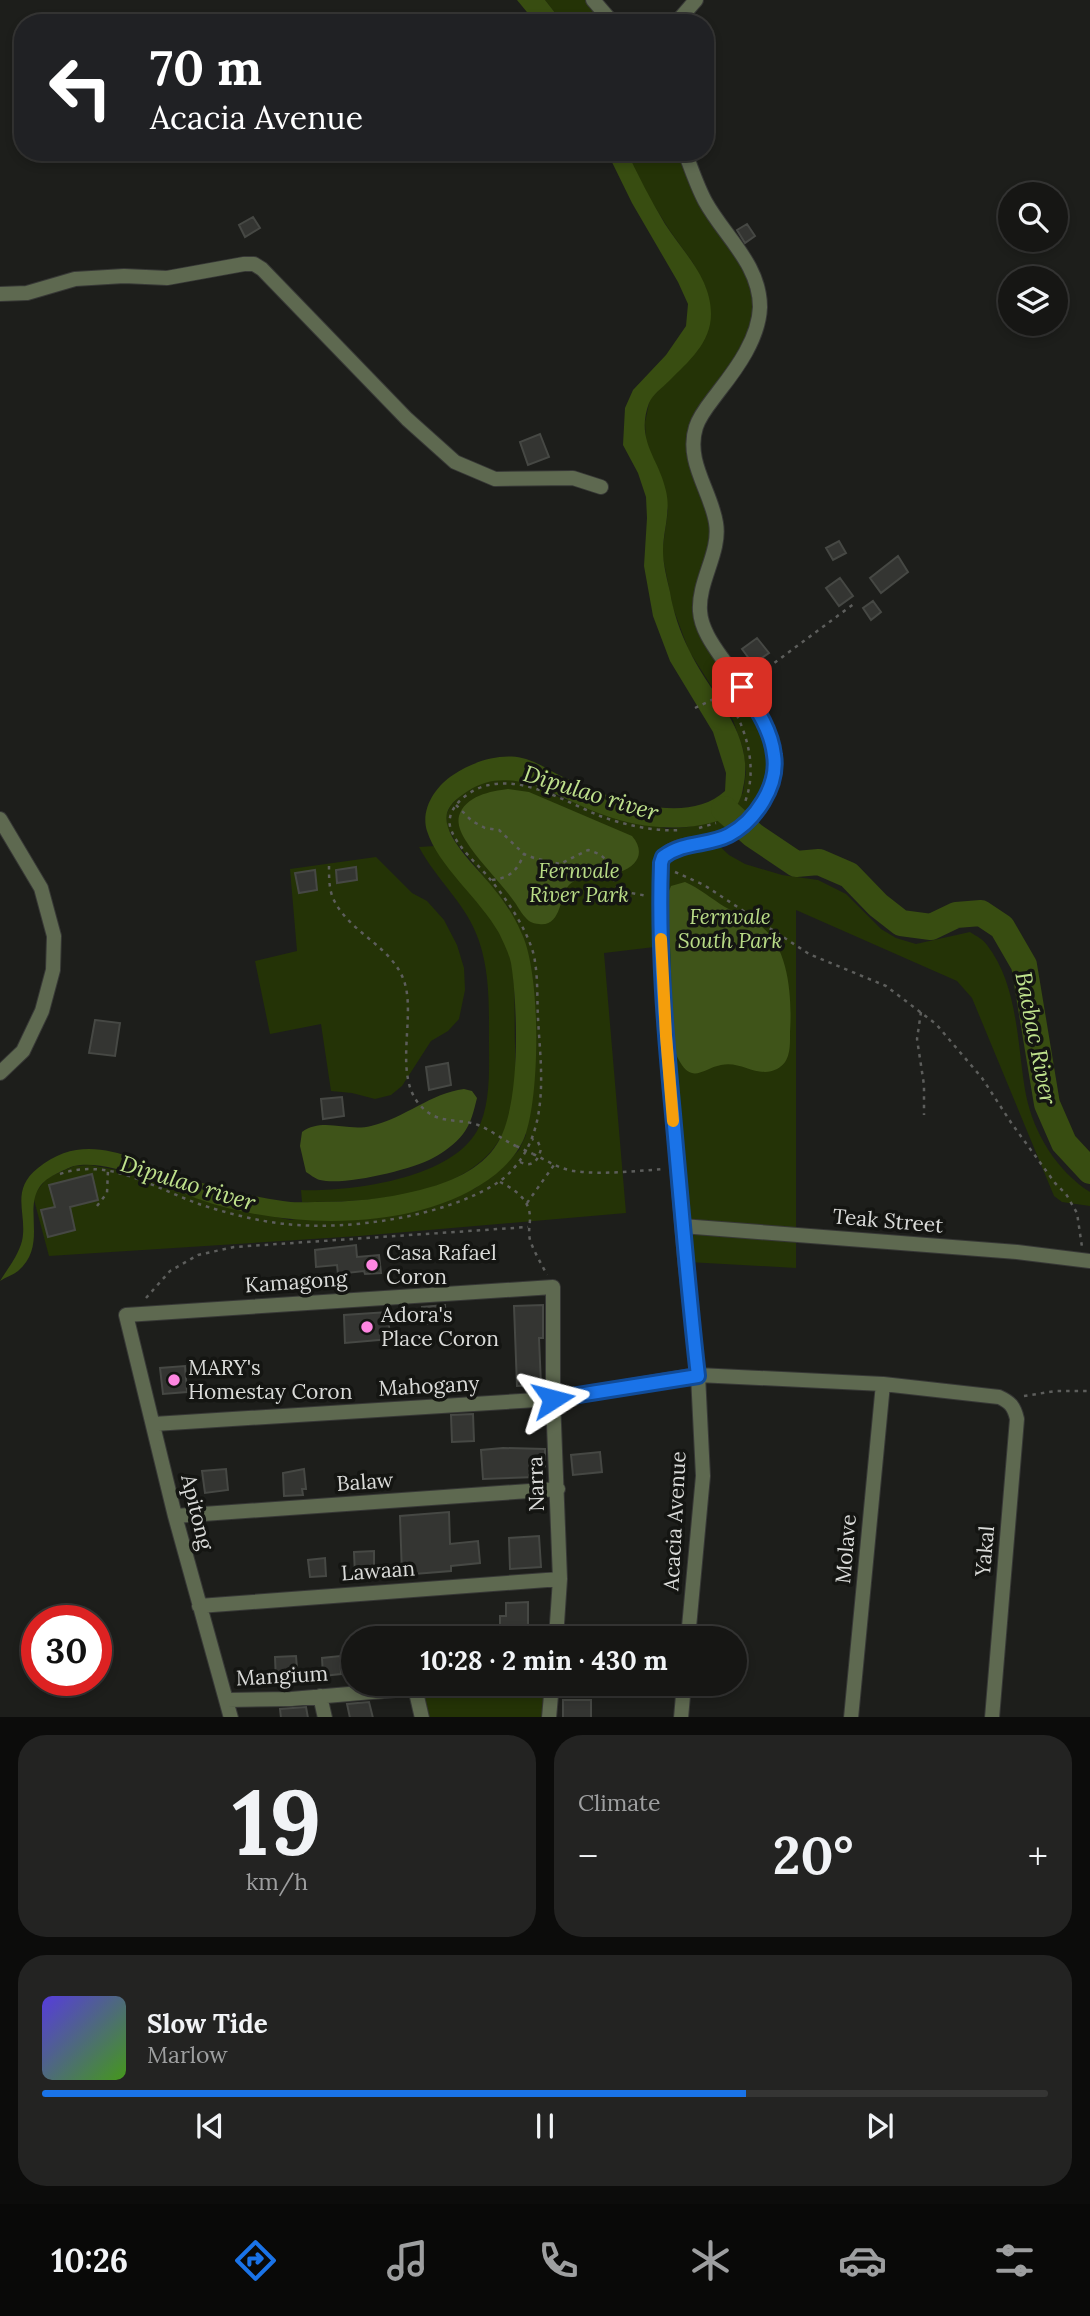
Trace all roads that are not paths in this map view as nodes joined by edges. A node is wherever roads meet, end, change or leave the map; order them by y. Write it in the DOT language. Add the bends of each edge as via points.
graph roads {
  1 [pos="593,0"];
  2 [pos="696,0"];
  3 [pos="605,14"];
  4 [pos="684,14"];
  5 [pos="689,161"];
  6 [pos="0,295"];
  7 [pos="601,487"];
  8 [pos="0,819"];
  9 [pos="0,1073"];
  10 [pos="682,1226"];
  11 [pos="1087,1261"];
  12 [pos="553,1287"];
  13 [pos="132,1315"];
  14 [pos="698,1376"];
  15 [pos="883,1384"];
  16 [pos="553,1399"];
  17 [pos="1004,1400"];
  18 [pos="154,1424"];
  19 [pos="558,1489"];
  20 [pos="175,1516"];
  21 [pos="560,1579"];
  22 [pos="199,1605"];
  23 [pos="557,1626"];
  24 [pos="689,1626"];
  25 [pos="341,1694"];
  26 [pos="320,1696"];
  27 [pos="417,1696"];
  28 [pos="551,1696"];
  29 [pos="683,1696"];
  30 [pos="226,1700"];
  31 [pos="231,1717"];
  32 [pos="325,1717"];
  33 [pos="422,1717"];
  34 [pos="549,1717"];
  35 [pos="681,1717"];
  36 [pos="852,1717"];
  37 [pos="992,1717"];
  1 -- 3 [label="street"];
  2 -- 4 [label="street"];
  5 -- 10 [label="street, Acacia Avenue" via="705,201 755,276 760,308 752,339 736,369 696,427 693,447 717,526 700,611 709,640 762,716 775,756 773,777 754,816 728,836 680,847 663,857 661,867 666,1036"];
  6 -- 7 [label="street" via="75,279 167,278 254,264 407,419 456,462 495,479 573,478"];
  8 -- 9 [label="street" via="41,888 54,936 54,970 23,1051"];
  10 -- 11 [label="street, Teak Street"];
  10 -- 14 [label="street, Acacia Avenue"];
  12 -- 13 [label="street, Kamagong"];
  12 -- 16 [label="street, Narra"];
  13 -- 18 [label="street, Apitong"];
  14 -- 15 [label="street, Mahogany"];
  14 -- 16 [label="street, Mahogany"];
  14 -- 24 [label="street, Acacia Avenue" via="703,1476"];
  15 -- 17 [label="street, Mahogany"];
  15 -- 36 [label="street, Molave"];
  16 -- 18 [label="street, Mahogany"];
  16 -- 19 [label="street, Narra"];
  17 -- 37 [label="street, Yakal" via="1015,1409 1017,1419"];
  18 -- 20 [label="street, Apitong"];
  19 -- 20 [label="street, Balaw"];
  19 -- 21 [label="street, Narra"];
  20 -- 22 [label="street, Apitong"];
  21 -- 22 [label="street, Lawaan"];
  21 -- 23 [label="street, Narra"];
  22 -- 30 [label="street, Apitong"];
  25 -- 26 [label="street, Mangium"];
  26 -- 30 [label="street, Mangium"];
  26 -- 32 [label="street"];
  27 -- 33 [label="street"];
  28 -- 34 [label="street"];
  29 -- 35 [label="street"];
  30 -- 31 [label="street, Apitong"];
}
